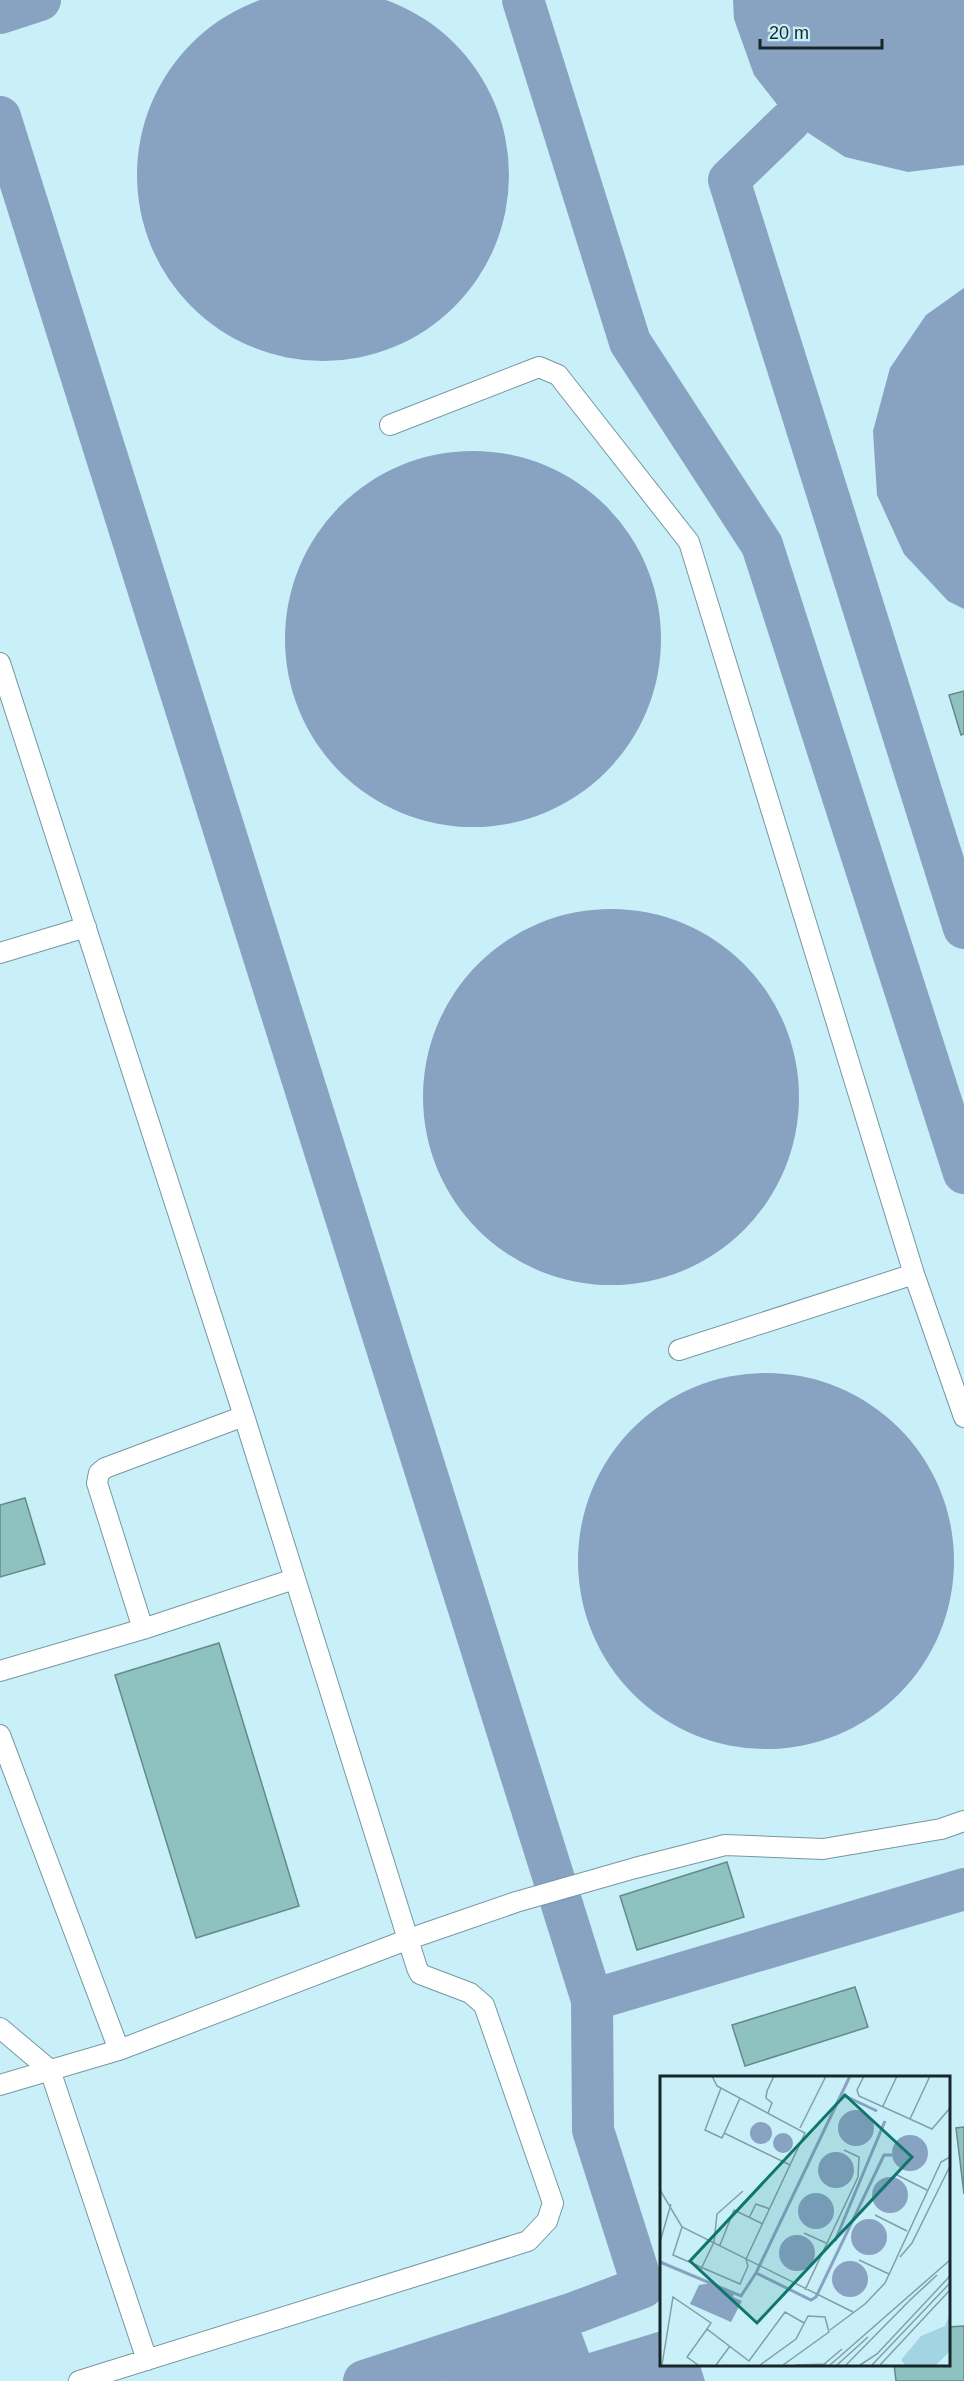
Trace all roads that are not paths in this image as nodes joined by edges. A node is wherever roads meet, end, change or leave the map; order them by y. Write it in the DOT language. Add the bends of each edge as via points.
graph roads {
  1 [pos="390,425"];
  2 [pos="0,663"];
  3 [pos="86,927"];
  4 [pos="0,953"];
  5 [pos="914,1274"];
  6 [pos="679,1350"];
  7 [pos="244,1416"];
  8 [pos="964,1417"];
  9 [pos="294,1579"];
  10 [pos="143,1629"];
  11 [pos="0,1671"];
  12 [pos="0,1735"];
  13 [pos="964,1821"];
  14 [pos="409,1939"];
  15 [pos="0,2028"];
  16 [pos="119,2050"];
  17 [pos="50,2070"];
  18 [pos="0,2085"];
  19 [pos="147,2361"];
  20 [pos="79,2381"];
  1 -- 5 [label="lane" via="538,367 558,375 689,542"];
  2 -- 3 [label="lane"];
  3 -- 4 [label="lane"];
  3 -- 7 [label="lane"];
  5 -- 6 [label="lane"];
  5 -- 8 [label="lane"];
  7 -- 9 [label="lane"];
  7 -- 10 [label="lane" via="99,1473 97,1483"];
  9 -- 10 [label="lane"];
  9 -- 14 [label="lane"];
  10 -- 11 [label="lane"];
  12 -- 16 [label="lane"];
  13 -- 14 [label="lane" via="941,1829 823,1849 725,1845 516,1902"];
  14 -- 16 [label="lane"];
  14 -- 19 [label="lane" via="420,1974 470,1993 484,2005 553,2204 547,2221 528,2241"];
  15 -- 17 [label="lane"];
  16 -- 17 [label="lane"];
  17 -- 18 [label="lane"];
  17 -- 19 [label="lane"];
  19 -- 20 [label="lane"];
}
